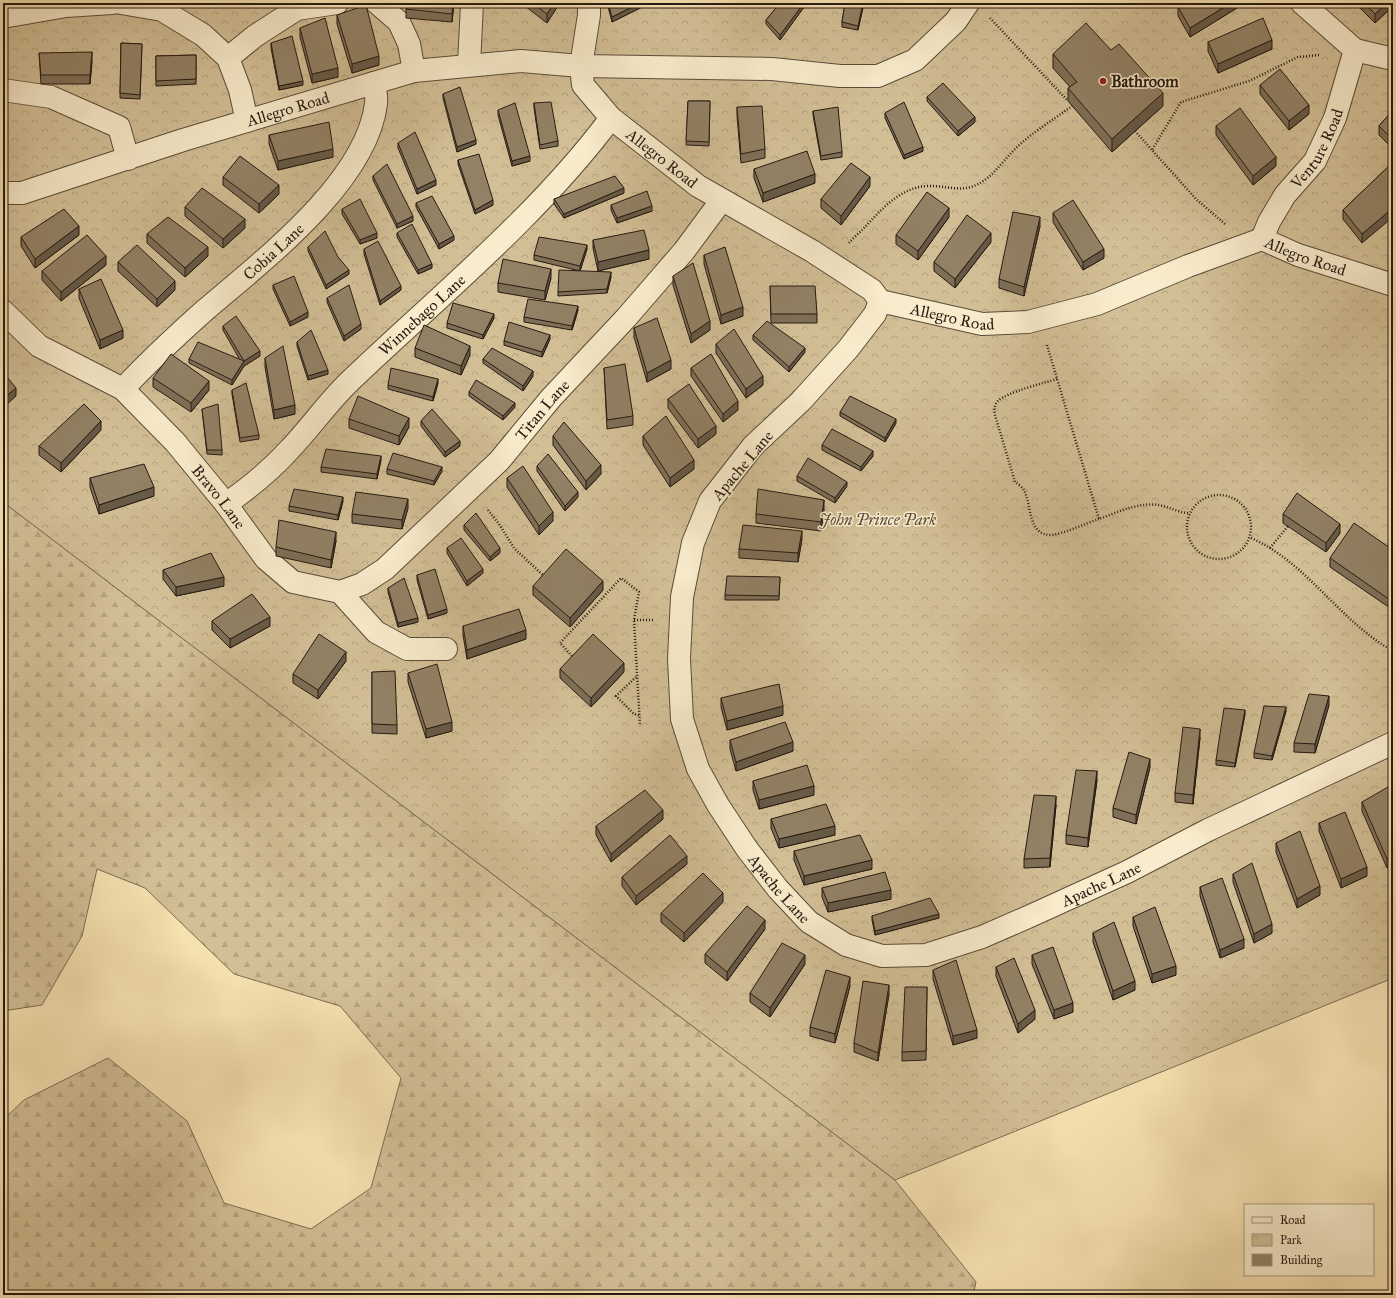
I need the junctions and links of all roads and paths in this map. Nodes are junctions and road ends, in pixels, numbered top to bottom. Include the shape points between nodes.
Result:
1 (112, 3) edge
2 (121, 3) edge
3 (337, 3) edge
4 (377, 3) edge
5 (472, 3) edge
6 (589, 3) edge
7 (968, 3) edge
8 (1302, 3) edge
9 (987, 14) dead end
10 (3, 17) edge
11 (1355, 50) junction
12 (228, 58) junction
13 (1393, 59) edge
14 (469, 65) junction
15 (581, 66) junction
16 (414, 71) junction
17 (374, 83) junction
18 (3, 90) edge
19 (1068, 101) edge
20 (1072, 106) edge
21 (611, 118) junction
22 (247, 121) junction
23 (1135, 132) edge
24 (1152, 150) junction
25 (128, 158) junction
26 (3, 193) edge
27 (721, 201) junction
28 (1262, 239) junction
29 (835, 265) junction
30 (1393, 285) edge
31 (880, 300) junction
32 (3, 311) edge
33 (1039, 319) junction
34 (1057, 379) junction
35 (123, 389) junction
36 (470, 489) junction
37 (226, 504) junction
38 (1189, 513) junction
39 (1099, 518) junction
40 (1288, 526) edge
41 (1251, 538) junction
42 (1270, 548) junction
43 (547, 579) edge
44 (340, 592) junction
45 (446, 649) dead end
46 (1393, 651) edge
47 (572, 656) edge
48 (637, 677) junction
49 (639, 715) junction
50 (640, 726) dead end
51 (1393, 743) edge

1 - 10 street via 66,6
2 - 12 street via 162,10 202,35
3 - 12 street via 297,9 255,36
4 - 16 street via 398,22 409,44
5 - 14 street
6 - 15 street
7 - 15 street, Allegro Road via 956,21 915,60 878,76 840,76 772,69
8 - 11 street
9 - 19 path
11 - 13 street
11 - 24 path via 1298,57 1249,81 1181,102
11 - 28 street, Venture Road via 1335,118 1315,161 1285,195
12 - 22 street via 240,90
14 - 15 street, Allegro Road via 521,60
14 - 16 street, Allegro Road
15 - 21 street, Allegro Road via 583,84
16 - 17 street, Allegro Road
17 - 22 street, Allegro Road
17 - 35 street, Cobia Lane via 376,103 369,134 348,170 306,222 149,361
18 - 25 street via 51,97 119,127
20 - 29 path via 1014,150 995,171 976,186 930,186 914,188 900,195 882,208 850,242
21 - 27 street, Allegro Road
21 - 37 street, Winnebago Lane via 544,198 348,383 290,450 249,488
22 - 25 street, Allegro Road
23 - 24 path
24 - 28 path via 1196,199 1234,232
25 - 26 street, Allegro Road via 22,193
27 - 29 street, Allegro Road
27 - 36 street, Titan Lane via 684,251 626,318 551,398 499,461
28 - 30 street, Allegro Road via 1298,255
28 - 33 street, Allegro Road via 1188,266 1097,304
29 - 31 street, Allegro Road via 872,290
31 - 33 street, Allegro Road via 982,324 1028,322
31 - 51 street, Apache Lane via 875,314 848,349 801,400 753,446 710,501 694,544 682,597 679,659 682,719 698,769 747,849 778,889 809,922 846,945 882,956 926,955 982,937 1035,914
32 - 35 street, Bravo Lane via 39,346
33 - 34 path
34 - 39 path
34 - 39 path via 1007,395 997,402 995,415 1008,460 1015,482 1024,489 1031,520 1040,532 1053,535
35 - 37 street, Bravo Lane via 175,442
36 - 43 path via 499,524 514,548
36 - 44 street, Titan Lane via 385,569 362,584
37 - 44 street, Bravo Lane via 266,559 293,582
38 - 39 path via 1146,504
38 - 41 path via 1204,498 1216,494 1227,495 1245,508 1250,517
38 - 41 path via 1187,534 1194,547 1206,557 1226,559 1236,555
40 - 42 path
41 - 42 path
42 - 46 path via 1309,577 1351,620
44 - 45 street via 376,632 407,649
47 - 48 path via 560,643 621,578 639,592 634,620
48 - 49 path
48 - 49 path via 616,696 634,714
49 - 50 path

